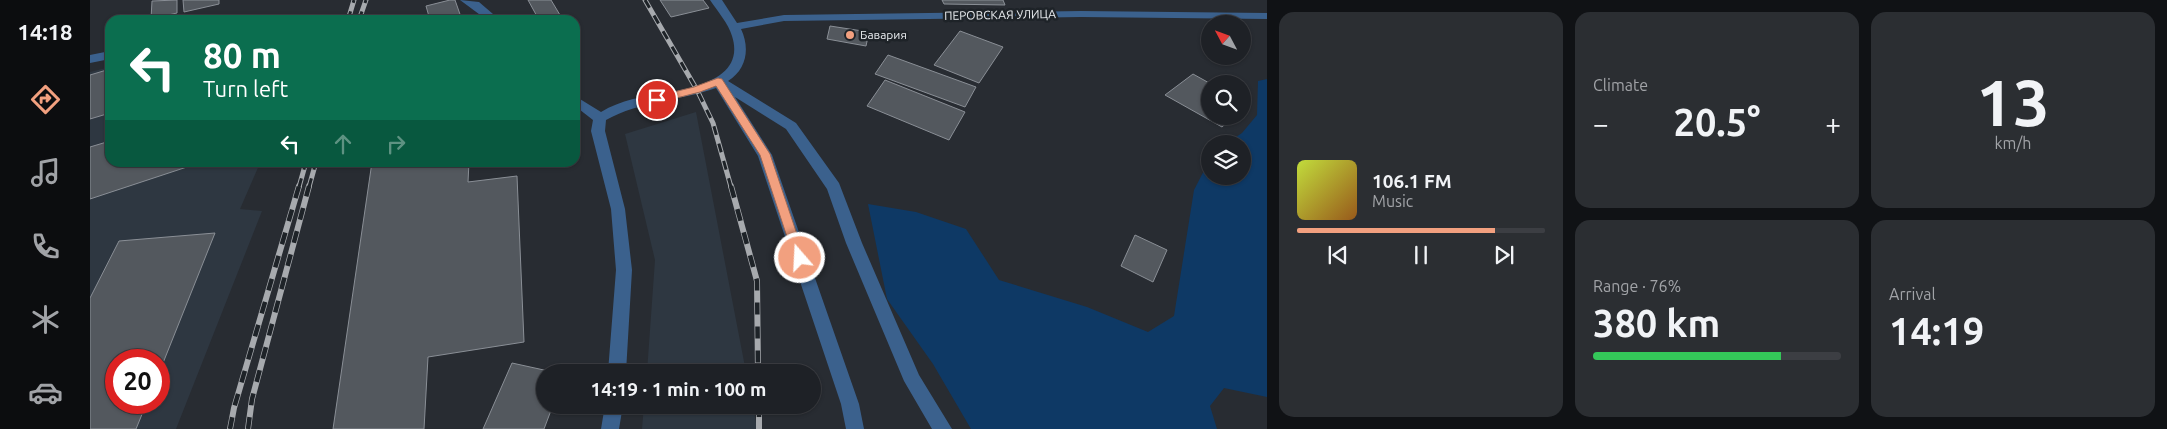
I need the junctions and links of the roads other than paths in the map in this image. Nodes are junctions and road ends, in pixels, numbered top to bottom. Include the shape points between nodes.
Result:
1 (466, 0) edge
2 (716, 0) edge
3 (1077, 0) edge
4 (1081, 14) junction
5 (488, 15) edge
6 (1267, 16) edge
7 (734, 27) junction
8 (105, 56) edge
9 (90, 59) edge
10 (718, 81) junction
11 (580, 104) edge
12 (600, 118) junction
13 (618, 364) edge
14 (612, 414) edge
15 (610, 429) edge
16 (855, 429) edge
17 (943, 429) edge

1 - 5 street
2 - 7 street
3 - 4 street
4 - 6 street, ПЕРОВСКАЯ УЛИЦА
4 - 7 street, ПЕРОВСКАЯ УЛИЦА via 784,18
7 - 10 street via 740,44 739,58 732,72
8 - 9 street
10 - 12 street via 675,96 620,106
10 - 16 street via 765,154 850,404
10 - 17 street via 791,126 834,187 854,243 913,381
11 - 12 street
12 - 13 street via 598,131 618,210 624,270
14 - 15 street

